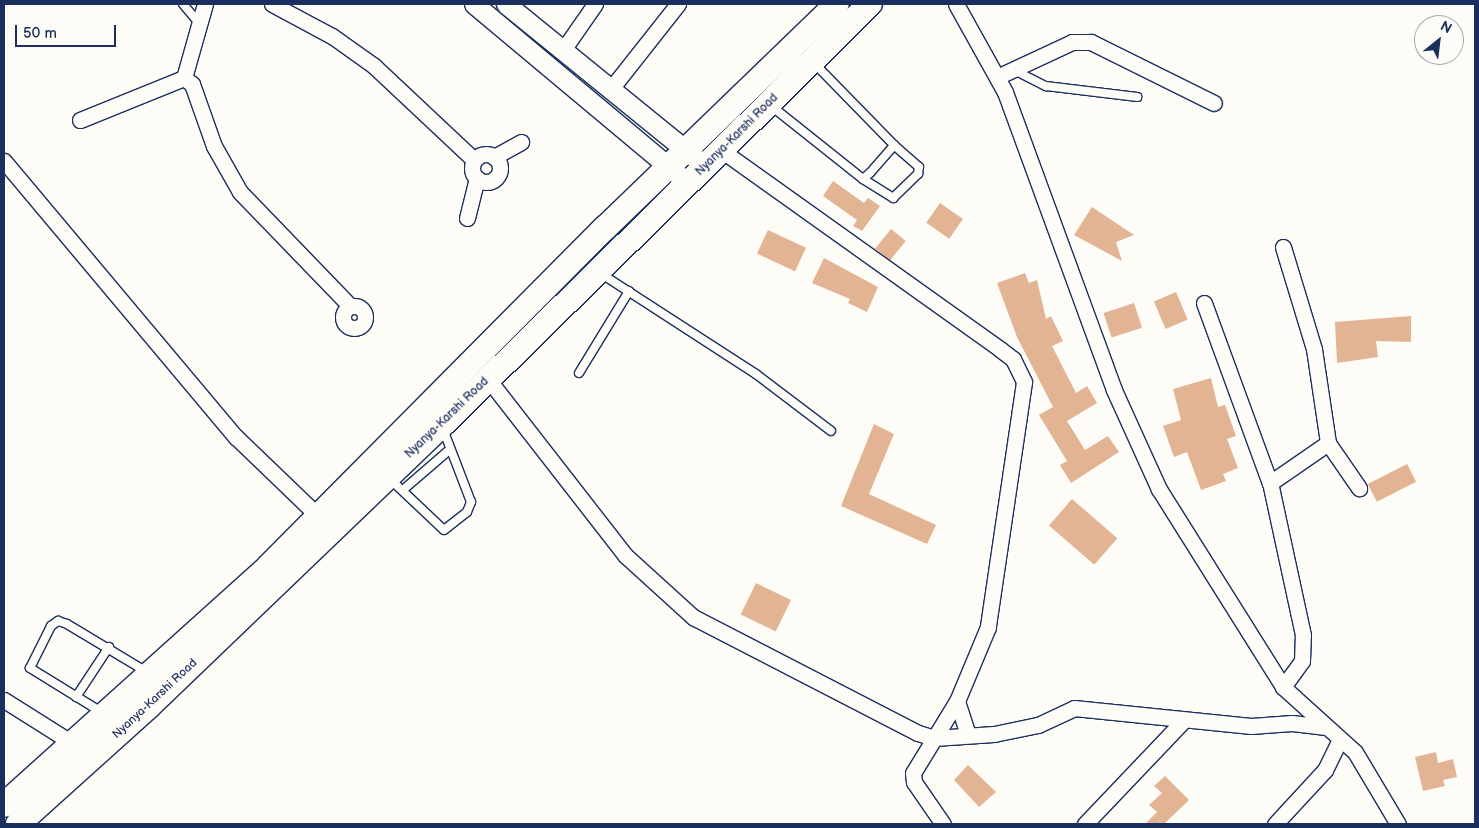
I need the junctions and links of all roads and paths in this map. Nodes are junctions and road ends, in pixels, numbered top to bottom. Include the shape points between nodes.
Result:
1 (184, 4) edge
2 (205, 4) edge
3 (272, 4) edge
4 (474, 4) edge
5 (506, 4) edge
6 (595, 4) edge
7 (678, 4) edge
8 (837, 4) edge
9 (870, 4) edge
10 (956, 4) edge
11 (200, 24) junction
12 (563, 50) junction
13 (812, 61) junction
14 (1012, 70) junction
15 (997, 77) junction
16 (184, 78) junction
17 (610, 90) junction
18 (1136, 97) dead end
19 (1214, 103) dead end
20 (769, 104) junction
21 (80, 120) dead end
22 (520, 142) dead end
23 (894, 145) junction
24 (721, 150) junction
25 (494, 157) junction
26 (677, 159) junction
27 (474, 160) junction
28 (4, 161) edge
29 (705, 166) junction
30 (477, 178) junction
31 (862, 179) junction
32 (688, 183) junction
33 (467, 218) dead end
34 (1283, 247) dead end
35 (598, 272) junction
36 (629, 291) junction
37 (1204, 304) dead end
38 (350, 306) dead end
39 (580, 373) dead end
40 (488, 379) junction
41 (442, 425) junction
42 (831, 431) dead end
43 (1328, 443) junction
44 (448, 451) junction
45 (394, 470) junction
46 (1270, 484) junction
47 (1359, 488) dead end
48 (318, 516) junction
49 (109, 647) junction
50 (151, 674) junction
51 (1283, 687) junction
52 (76, 697) junction
53 (4, 700) edge
54 (957, 701) junction
55 (107, 715) junction
56 (1184, 720) junction
57 (1324, 727) junction
58 (968, 735) junction
59 (934, 738) junction
60 (1340, 740) junction
61 (74, 744) junction
62 (4, 805) edge
63 (18, 824) edge
64 (942, 824) edge
65 (1085, 824) edge
66 (1275, 824) edge
67 (1398, 824) edge

1 - 11 lane
2 - 11 street
3 - 27 street via 332,36 374,66
4 - 26 street
5 - 12 street
6 - 12 street
7 - 17 street
8 - 26 main road, Nyanya-Karshi Road
9 - 13 main road, Nyanya-Karshi Road
10 - 15 street
11 - 16 street
12 - 17 street
13 - 20 main road, Nyanya-Karshi Road
13 - 23 lane
14 - 15 street
14 - 18 lane via 1046,86
14 - 19 street via 1072,42 1091,42
15 - 51 street via 1060,234 1114,390 1159,489
16 - 21 street
16 - 38 street via 196,92 214,146 240,192
17 - 26 street
20 - 24 main road, Nyanya-Karshi Road
20 - 31 lane
22 - 25 street
23 - 31 lane
23 - 31 lane via 919,167 918,174 894,198
24 - 29 main road, Nyanya-Karshi Road
24 - 54 street via 1001,350 1020,369 1024,394 988,627
25 - 27 street via 481,155
25 - 30 street via 500,169 496,177 489,181
26 - 29 street
26 - 32 street
26 - 45 main road, Nyanya-Karshi Road
27 - 30 street via 472,169
28 - 48 street via 236,437
29 - 32 main road, Nyanya-Karshi Road
30 - 33 street
32 - 35 main road, Nyanya-Karshi Road
34 - 43 street via 1314,349
35 - 36 lane
35 - 40 main road, Nyanya-Karshi Road
36 - 39 lane
36 - 42 lane via 756,374
37 - 46 street
40 - 41 main road, Nyanya-Karshi Road
40 - 59 street via 626,556 693,617
41 - 44 lane
41 - 45 main road, Nyanya-Karshi Road
43 - 46 street
43 - 47 street
44 - 45 lane
44 - 45 lane via 471,502 467,512 444,530
45 - 48 main road, Nyanya-Karshi Road
45 - 63 main road, Nyanya-Karshi Road via 149,706
46 - 51 street via 1303,635 1302,661
48 - 50 main road, Nyanya-Karshi Road
49 - 50 lane
49 - 52 lane
49 - 52 lane via 67,624 58,621 51,626 30,668
50 - 55 main road, Nyanya-Karshi Road
51 - 57 street
52 - 55 lane
53 - 61 street
54 - 58 street
54 - 59 street
55 - 61 main road, Nyanya-Karshi Road
56 - 57 street
56 - 58 street via 1074,708 1017,730
56 - 65 street
57 - 60 street
58 - 59 street
59 - 64 street via 913,773 914,782
60 - 66 street via 1325,770
60 - 67 street via 1360,759
61 - 62 main road, Nyanya-Karshi Road

